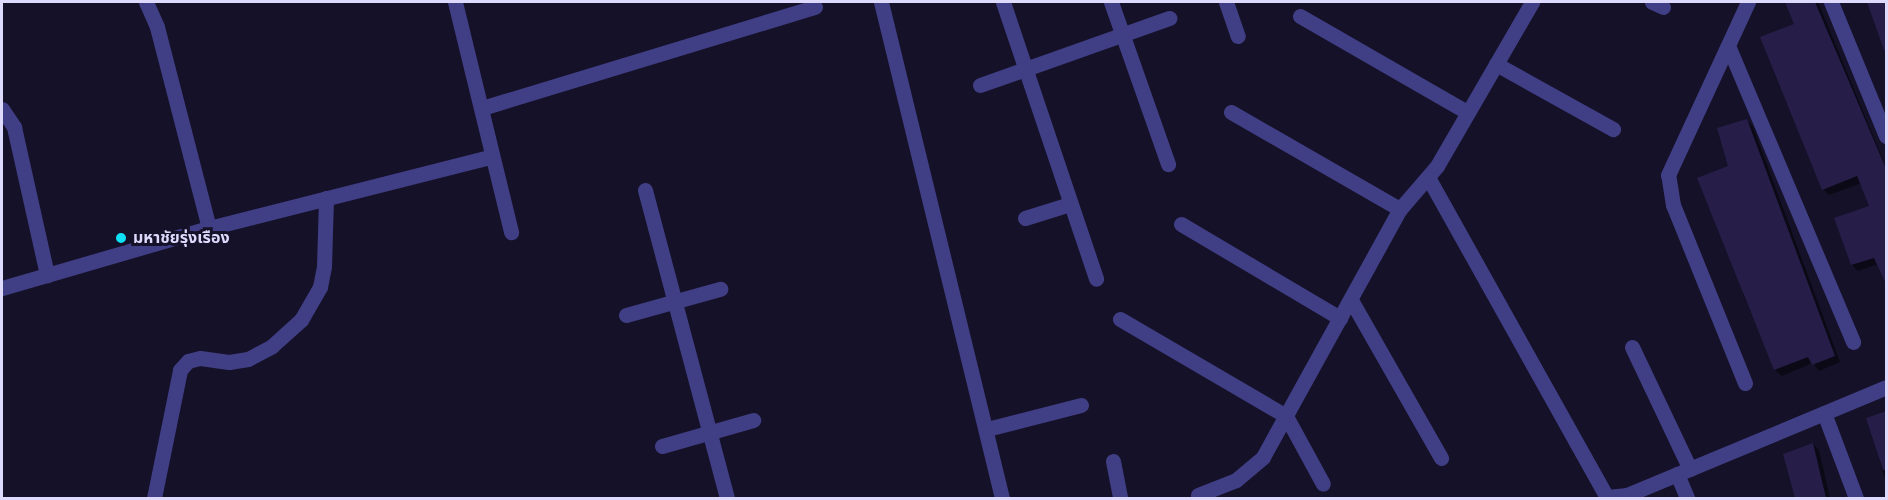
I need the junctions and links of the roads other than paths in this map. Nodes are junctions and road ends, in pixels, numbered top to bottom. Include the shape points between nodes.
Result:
1 (146, 2) edge
2 (455, 2) edge
3 (881, 2) edge
4 (1003, 2) edge
5 (1111, 2) edge
6 (1226, 2) edge
7 (1748, 2) edge
8 (1831, 2) edge
9 (1526, 4) edge
10 (815, 7) dead end
11 (1300, 16) dead end
12 (1169, 18) dead end
13 (1122, 33) junction
14 (1238, 36) dead end
15 (1729, 48) junction
16 (1496, 64) junction
17 (1025, 69) junction
18 (980, 85) dead end
19 (482, 108) junction
20 (2, 109) edge
21 (1231, 112) dead end
22 (1467, 112) junction
23 (1613, 129) dead end
24 (1887, 136) edge
25 (490, 157) junction
26 (1168, 164) dead end
27 (1429, 179) junction
28 (645, 190) dead end
29 (326, 198) junction
30 (1070, 204) junction
31 (1400, 209) junction
32 (1025, 218) dead end
33 (1181, 224) dead end
34 (209, 228) junction
35 (511, 232) dead end
36 (46, 275) junction
37 (1096, 279) dead end
38 (2, 288) edge
39 (720, 289) dead end
40 (1351, 300) junction
41 (675, 301) junction
42 (626, 315) dead end
43 (1340, 318) junction
44 (1120, 319) dead end
45 (1853, 342) dead end
46 (1632, 347) dead end
47 (1745, 383) dead end
48 (1887, 387) edge
49 (1081, 405) dead end
50 (1824, 413) junction
51 (1286, 416) junction
52 (753, 420) dead end
53 (987, 429) junction
54 (710, 433) junction
55 (662, 446) dead end
56 (1441, 458) dead end
57 (1113, 461) dead end
58 (1684, 471) junction
59 (1323, 484) dead end
60 (1198, 495) dead end
61 (154, 498) edge
62 (727, 498) edge
63 (1002, 498) edge
64 (1120, 498) edge
65 (1687, 498) edge
66 (1856, 498) edge

1 - 34 street via 157,27
2 - 19 street
3 - 53 street
4 - 17 street
5 - 13 street
6 - 14 street
7 - 15 street
8 - 24 street
9 - 16 street
10 - 19 street
11 - 22 street
12 - 13 street
13 - 17 street
13 - 26 street
15 - 45 street
15 - 47 street via 1674,155 1668,189
16 - 22 street
16 - 23 street
17 - 18 street
17 - 30 street
19 - 25 street
20 - 36 street via 14,127
21 - 31 street
22 - 27 street
25 - 29 street
25 - 35 street
27 - 31 street
27 - 58 street via 1600,490 1607,497 1617,498
28 - 41 street
29 - 34 street
29 - 61 street via 320,287 301,320 272,346 248,359 229,362 200,358 188,361 180,370
30 - 32 street
30 - 37 street
31 - 40 street
33 - 43 street
34 - 36 street
36 - 38 street
39 - 41 street
40 - 43 street
40 - 56 street
41 - 42 street
41 - 54 street
43 - 51 street
44 - 51 street
46 - 58 street
48 - 50 street
49 - 53 street
50 - 58 street
50 - 66 street
51 - 59 street
51 - 60 street via 1251,470
52 - 54 street
53 - 63 street
54 - 55 street
54 - 62 street
57 - 64 street
58 - 65 street

